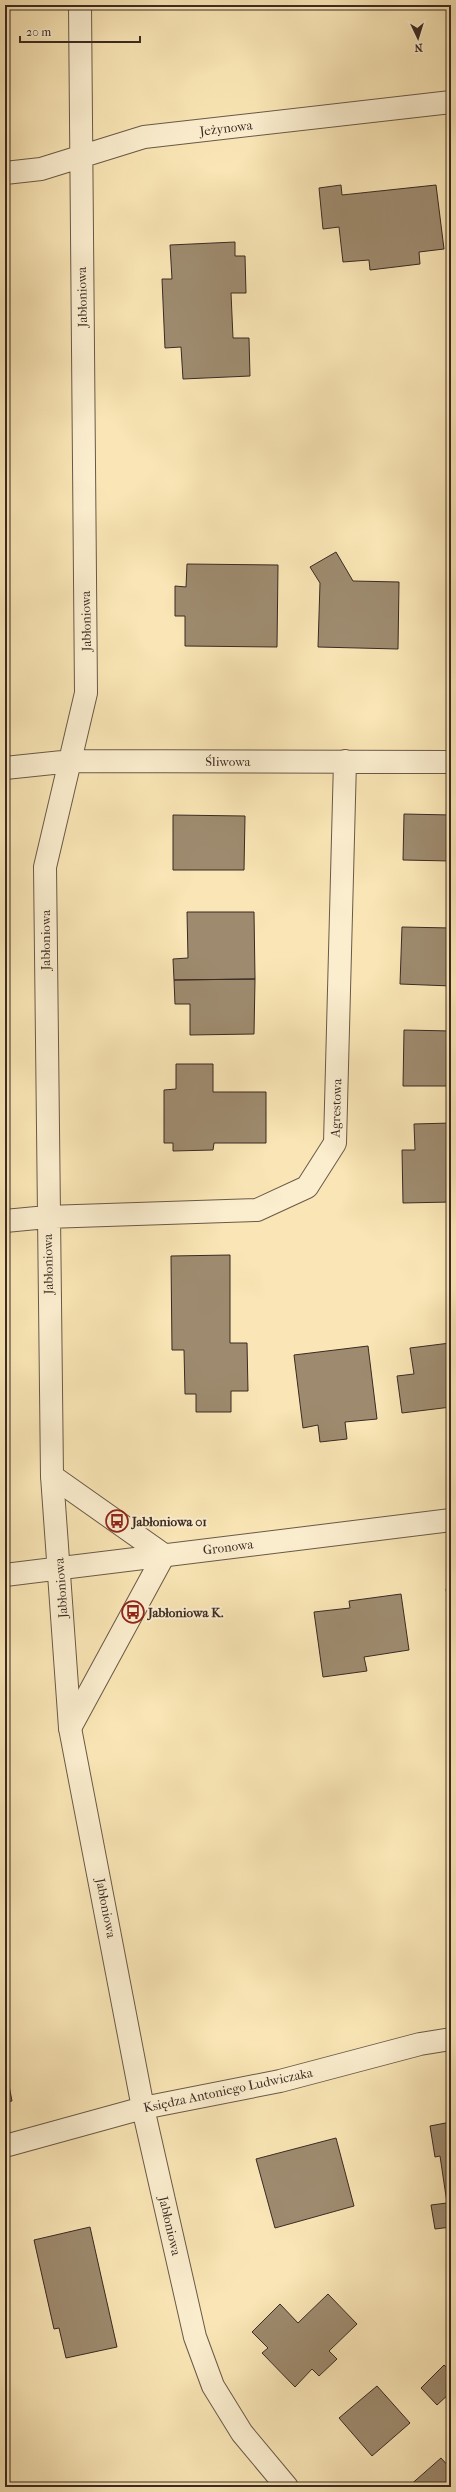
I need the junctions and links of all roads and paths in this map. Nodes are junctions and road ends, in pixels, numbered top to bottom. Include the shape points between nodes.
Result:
1 (80, 5) edge
2 (451, 102) edge
3 (80, 156) junction
4 (5, 173) edge
5 (72, 761) junction
6 (345, 761) junction
7 (451, 762) edge
8 (5, 768) edge
9 (47, 1217) junction
10 (5, 1221) edge
11 (52, 1476) junction
12 (451, 1520) edge
13 (164, 1555) junction
14 (60, 1569) junction
15 (5, 1575) edge
16 (70, 1728) junction
17 (451, 2039) edge
18 (143, 2108) junction
19 (5, 2146) edge
20 (288, 2487) edge

1 - 3 street, Jabłoniowa
2 - 3 street, Jeżynowa via 144,137
3 - 4 street, Jeżynowa via 41,169
3 - 5 street, Jabłoniowa via 86,693
5 - 6 street, Śliwowa
5 - 8 street, Śliwowa
5 - 9 street, Jabłoniowa via 45,867
6 - 7 street, Śliwowa
6 - 9 street, Agrestowa via 335,1143 307,1187 257,1210
9 - 10 street, Agrestowa
9 - 11 street, Jabłoniowa
11 - 13 street
11 - 14 street, Jabłoniowa
12 - 13 street, Gronowa
13 - 14 street, Gronowa
13 - 16 street
14 - 15 street, Gronowa
14 - 16 street, Jabłoniowa
16 - 18 street, Jabłoniowa
17 - 18 street, Księdza Antoniego Ludwiczaka via 420,2044 280,2081
18 - 19 street, Księdza Antoniego Ludwiczaka
18 - 20 street, Jabłoniowa via 195,2337 213,2386 242,2433

